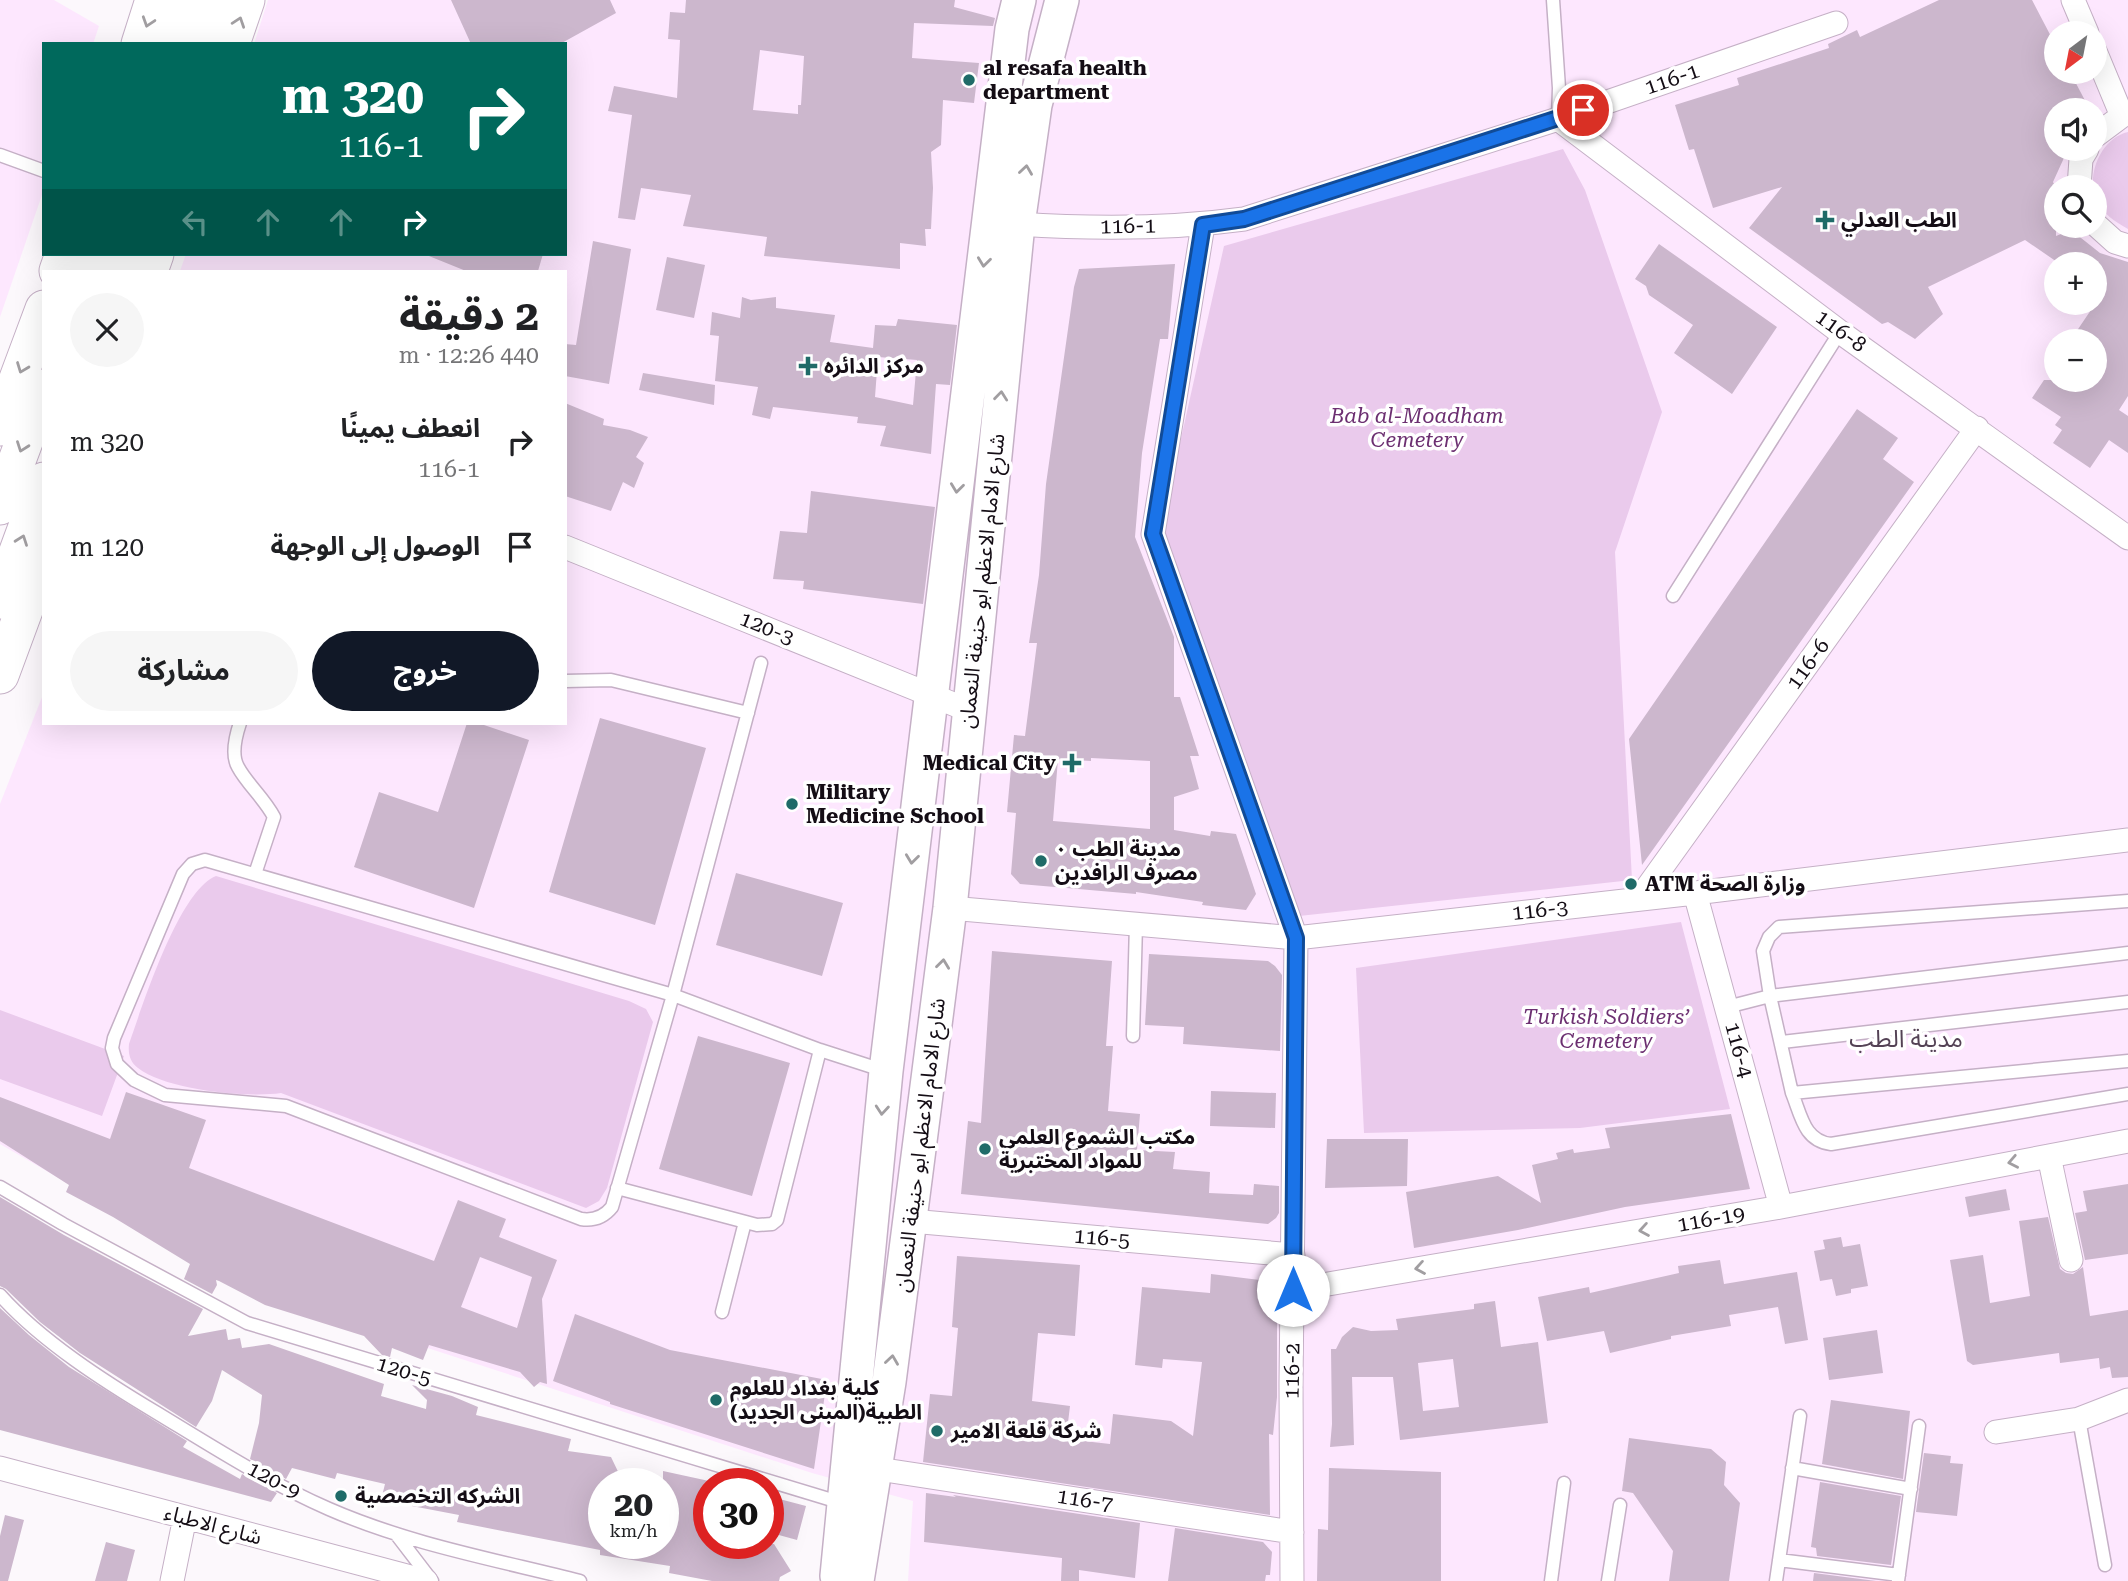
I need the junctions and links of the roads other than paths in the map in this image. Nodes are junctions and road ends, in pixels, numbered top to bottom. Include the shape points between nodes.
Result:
1 (154, 0) edge
2 (186, 0) edge
3 (217, 0) edge
4 (246, 0) edge
5 (1019, 0) edge
6 (1062, 0) edge
7 (1553, 0) edge
8 (2073, 0) edge
9 (2082, 21) edge
10 (1836, 23) dead end
11 (141, 42) edge
12 (172, 42) edge
13 (204, 42) edge
14 (232, 42) edge
15 (2107, 77) edge
16 (2125, 115) edge
17 (1558, 119) junction
18 (2107, 128) edge
19 (0, 155) edge
20 (42, 170) edge
21 (1018, 224) junction
22 (1203, 225) junction
23 (2107, 235) edge
24 (2128, 246) edge
25 (42, 314) edge
26 (1840, 332) junction
27 (42, 393) edge
28 (0, 427) edge
29 (1977, 428) junction
30 (42, 486) edge
31 (0, 506) edge
32 (2128, 538) edge
33 (567, 548) edge
34 (42, 561) edge
35 (1673, 596) dead end
36 (0, 600) edge
37 (761, 663) dead end
38 (0, 675) edge
39 (567, 681) edge
40 (932, 695) junction
41 (968, 710) junction
42 (748, 713) junction
43 (239, 725) edge
44 (2128, 840) edge
45 (256, 874) junction
46 (1695, 893) junction
47 (1639, 899) junction
48 (2128, 901) edge
49 (950, 908) junction
50 (1136, 924) junction
51 (1296, 938) junction
52 (2128, 953) edge
53 (673, 995) junction
54 (1770, 996) junction
55 (2128, 1002) edge
56 (1727, 1007) junction
57 (1133, 1036) dead end
58 (1782, 1042) junction
59 (820, 1050) junction
60 (2128, 1061) edge
61 (886, 1071) junction
62 (1792, 1093) junction
63 (2128, 1094) edge
64 (2128, 1141) edge
65 (2049, 1156) junction
66 (0, 1186) edge
67 (617, 1188) junction
68 (1781, 1207) junction
69 (911, 1221) junction
70 (745, 1222) junction
71 (1293, 1255) junction
72 (2071, 1260) dead end
73 (1293, 1290) junction
74 (2, 1299) edge
75 (722, 1312) dead end
76 (2128, 1400) edge
77 (1800, 1416) dead end
78 (2079, 1419) junction
79 (1919, 1426) dead end
80 (1996, 1432) dead end
81 (868, 1454) junction
82 (0, 1468) edge
83 (1792, 1468) junction
84 (1563, 1483) dead end
85 (1910, 1489) junction
86 (832, 1500) junction
87 (1620, 1505) dead end
88 (185, 1517) junction
89 (1292, 1531) junction
90 (397, 1534) junction
91 (1779, 1560) junction
92 (2105, 1565) dead end
93 (1898, 1578) edge
94 (173, 1581) edge
95 (426, 1581) edge
96 (432, 1581) edge
97 (580, 1581) edge
98 (814, 1581) edge
99 (836, 1581) edge
100 (857, 1581) edge
101 (877, 1581) edge
102 (1292, 1581) edge
103 (1551, 1581) edge
104 (1608, 1581) edge
105 (1776, 1581) edge

1 -> 11 main road
2 - 12 main road
3 - 13 main road
14 -> 4 main road
5 -> 40 main road, شارع الامام الاعظم ابو حنيفة النعمان
21 -> 6 main road, شارع الامام الاعظم ابو حنيفة النعمان via 1035,105
7 - 17 lane
8 - 9 street
10 - 17 street, 116-1
15 - 16 street
16 - 18 street
17 - 22 street, 116-1 via 1244,219
17 - 26 street, 116-8
19 - 20 lane
21 - 22 street, 116-1
41 -> 21 main road, شارع الامام الاعظم ابو حنيفة النعمان
22 - 51 street, 116-2 via 1153,534
23 - 24 street
25 -> 28 main road
26 - 29 street, 116-8
26 - 35 lane
27 -> 31 main road
29 - 32 street, 116-8
29 - 47 street, 116-6
36 -> 30 main road
33 - 40 street, 120-3
34 - 38 main road
37 - 42 lane
39 - 42 lane via 611,680
40 - 41 street, 120-3
40 -> 61 main road, شارع الامام الاعظم ابو حنيفة النعمان
41 - 49 main road, شارع الامام الاعظم ابو حنيفة النعمان
42 - 53 lane
43 - 45 lane via 236,765 274,817
44 - 46 street, 116-3
45 - 53 lane
45 - 67 lane via 205,860 192,864 183,874 114,1038 113,1057 124,1072 165,1095 286,1106 581,1219 608,1213
46 - 47 street, 116-3
46 - 56 street, 116-4
47 - 51 street, 116-3
48 - 54 lane via 1779,927 1763,951
49 - 50 street, 116-3
69 -> 49 main road, شارع الامام الاعظم ابو حنيفة النعمان
50 - 51 street, 116-3
50 - 57 lane
51 - 71 street, 116-2
52 - 54 lane
53 - 59 lane
53 - 67 lane
54 - 56 lane
54 - 58 lane
55 - 58 lane
56 - 68 street, 116-4
58 - 62 lane
59 - 61 lane
59 - 70 lane via 777,1220 764,1225
60 - 62 lane
61 -> 81 main road, شارع الامام الاعظم ابو حنيفة النعمان
62 - 63 lane via 1810,1136 1831,1144
64 - 65 street, 116-19
65 -> 68 street, 116-19
65 - 72 street
66 - 86 lane, 120-5 via 247,1323
67 - 70 lane
68 -> 73 street, 116-19
69 - 71 street, 116-5
81 -> 69 main road, شارع الامام الاعظم ابو حنيفة النعمان via 889,1382
70 - 75 lane
71 - 73 street, 116-2
73 - 89 street, 116-2
74 - 90 lane, 120-9 via 92,1372 162,1416 330,1510
76 - 78 street
77 - 83 lane
78 - 80 street
78 - 92 lane
79 - 85 lane
81 - 86 main road
81 - 89 street, 116-7
81 - 99 main road, شارع الامام الاعظم ابو حنيفة النعمان
81 - 100 main road, شارع الامام الاعظم ابو حنيفة النعمان
81 - 101 main road
82 - 88 street, شارع الاطباء
83 - 85 lane
83 - 91 lane
84 - 103 lane
85 - 93 lane
86 - 98 main road
87 - 104 lane
88 - 94 street
88 - 95 street, شارع الاطباء
89 - 102 street, 116-2
90 - 96 lane
90 - 97 lane, 120-9
91 - 93 lane
91 - 105 lane

